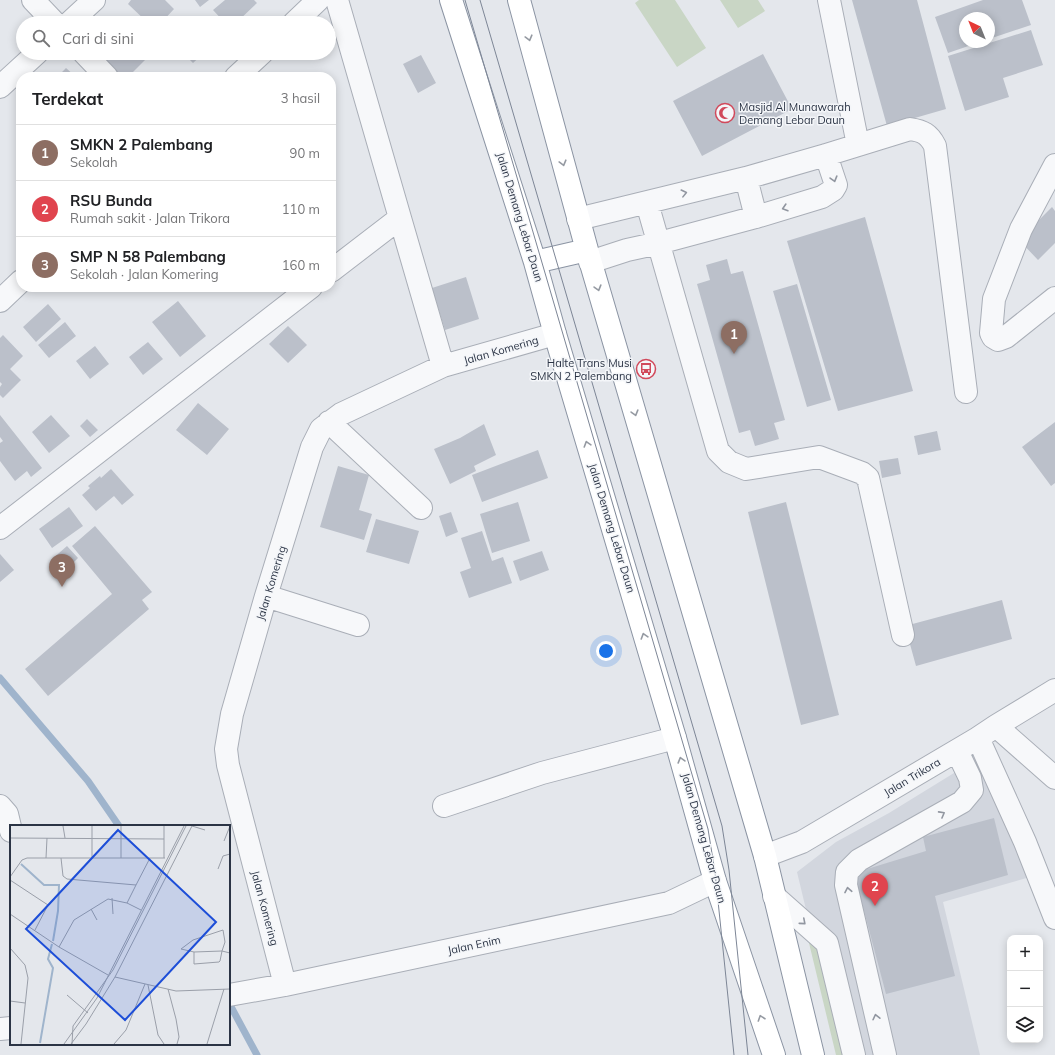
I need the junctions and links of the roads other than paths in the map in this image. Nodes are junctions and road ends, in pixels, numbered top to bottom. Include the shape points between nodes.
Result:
1 (33, 0) edge
2 (94, 0) edge
3 (318, 0) edge
4 (337, 0) edge
5 (451, 0) edge
6 (518, 0) edge
7 (829, 0) edge
8 (48, 16) edge
9 (77, 16) edge
10 (301, 16) edge
11 (29, 60) edge
12 (91, 60) edge
13 (254, 60) edge
14 (16, 72) edge
15 (16, 72) edge
16 (102, 72) edge
17 (241, 72) edge
18 (0, 87) edge
19 (858, 145) junction
20 (826, 155) junction
21 (1055, 165) edge
22 (746, 178) junction
23 (646, 203) junction
24 (756, 217) junction
25 (400, 218) junction
26 (578, 219) junction
27 (659, 243) junction
28 (588, 256) junction
29 (535, 262) junction
30 (336, 268) edge
31 (16, 286) edge
32 (305, 292) edge
33 (1055, 298) edge
34 (0, 301) edge
35 (554, 334) junction
36 (443, 366) junction
37 (966, 392) dead end
38 (329, 422) junction
39 (421, 508) dead end
40 (0, 528) edge
41 (266, 596) junction
42 (358, 625) dead end
43 (903, 635) dead end
44 (1055, 690) edge
45 (987, 732) junction
46 (675, 738) junction
47 (957, 751) junction
48 (1055, 778) edge
49 (0, 806) edge
50 (444, 806) dead end
51 (10, 827) edge
52 (765, 856) junction
53 (715, 881) junction
54 (774, 896) junction
55 (1055, 918) edge
56 (285, 985) junction
57 (238, 993) edge
58 (10, 1028) edge
59 (0, 1029) edge
60 (774, 1055) edge
61 (813, 1055) edge
62 (854, 1055) edge
63 (885, 1055) edge

1 - 8 street
2 - 9 street
3 - 10 street
4 - 25 street
5 - 29 highway, Jalan Demang Lebar Daun
6 -> 26 highway
7 - 19 street
11 - 15 street
12 - 16 street
13 - 17 street
14 - 18 street
19 - 20 street
19 - 37 street via 910,129 924,132 935,146
20 - 22 street
20 -> 24 street via 836,185 833,190 822,196
21 - 33 street via 1021,229 994,299 991,333 993,337 998,340 1006,337
23 -> 22 street
22 - 24 street
23 - 26 street
23 - 27 street
24 - 27 street
25 - 30 street
25 - 36 street
26 - 28 highway
27 - 28 street
27 - 43 street via 718,451 729,462 746,469 819,457 862,473 868,478
28 - 29 highway
28 -> 52 highway
29 - 35 highway, Jalan Demang Lebar Daun
31 - 34 street
32 - 40 street
35 - 36 street, Jalan Komering
46 -> 35 highway, Jalan Demang Lebar Daun
36 - 38 street, Jalan Komering
38 - 39 street
38 - 41 street, Jalan Komering via 321,429 312,447
41 - 42 street
41 - 56 street, Jalan Komering via 232,714 226,749
44 - 45 street, Jalan Trikora
45 - 47 street, Jalan Trikora
45 - 48 street
45 - 55 street via 1025,842
46 - 50 street via 542,773
53 -> 46 highway, Jalan Demang Lebar Daun
47 - 52 street, Jalan Trikora via 802,842
63 -> 47 street via 846,885 847,872 858,860 962,802 972,790 970,778
49 - 51 street via 7,814
52 - 54 highway
53 - 56 street, Jalan Enim via 669,903
60 -> 53 highway, Jalan Demang Lebar Daun
54 - 61 highway
54 -> 62 street via 827,942
56 - 57 street, Jalan Enim
58 - 59 street

